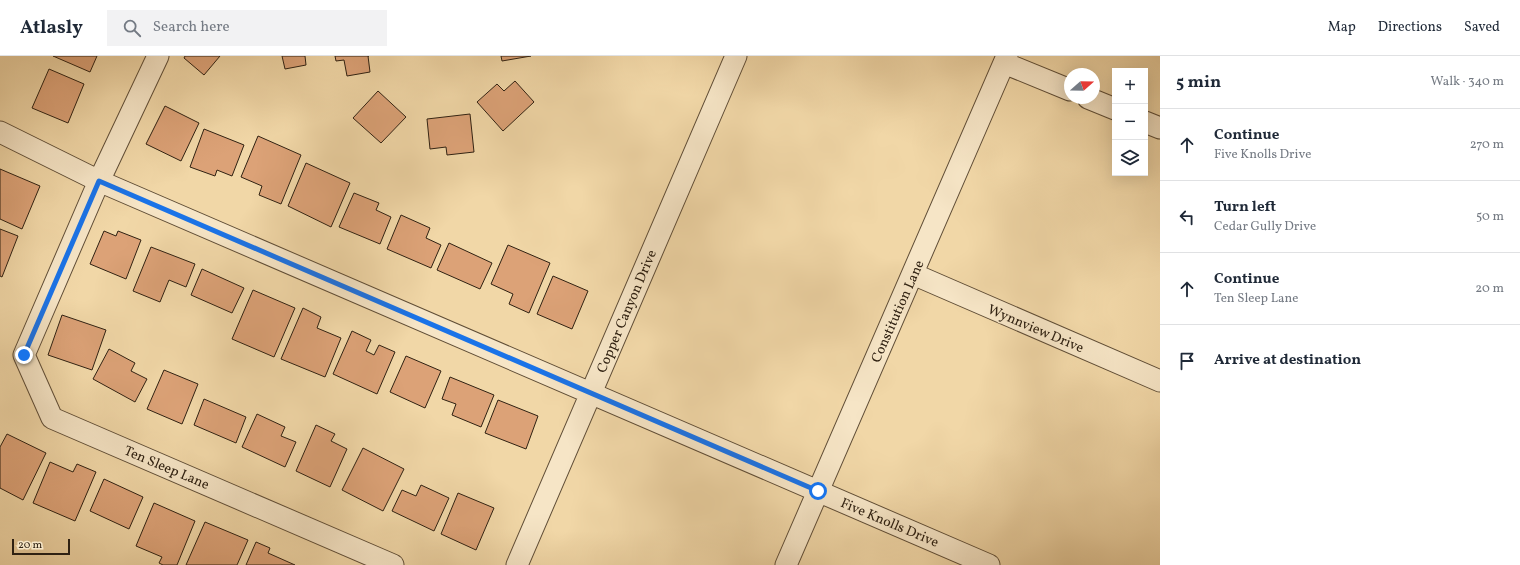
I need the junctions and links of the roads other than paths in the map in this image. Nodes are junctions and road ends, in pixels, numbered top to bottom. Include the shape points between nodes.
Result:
1 (158, 56) edge
2 (736, 56) edge
3 (1006, 59) edge
4 (1064, 87) edge
5 (1100, 103) edge
6 (1112, 108) edge
7 (1148, 123) edge
8 (1160, 128) edge
9 (0, 132) edge
10 (99, 181) junction
11 (913, 274) junction
12 (1160, 381) edge
13 (591, 393) junction
14 (818, 491) junction
15 (393, 565) edge
16 (517, 565) edge
17 (786, 565) edge
18 (989, 565) edge

1 - 10 street, Ten Sleep Lane
2 - 13 street, Copper Canyon Drive
3 - 4 street
3 - 11 street, Constitution Lane
5 - 6 street
7 - 8 street
9 - 10 street, Five Knolls Drive
10 - 13 street, Five Knolls Drive
10 - 15 street, Ten Sleep Lane via 24,355 52,418
11 - 12 street, Wynnview Drive
11 - 14 street, Constitution Lane
13 - 14 street, Five Knolls Drive
13 - 16 street, Copper Canyon Drive
14 - 17 street, Constitution Lane
14 - 18 street, Five Knolls Drive

